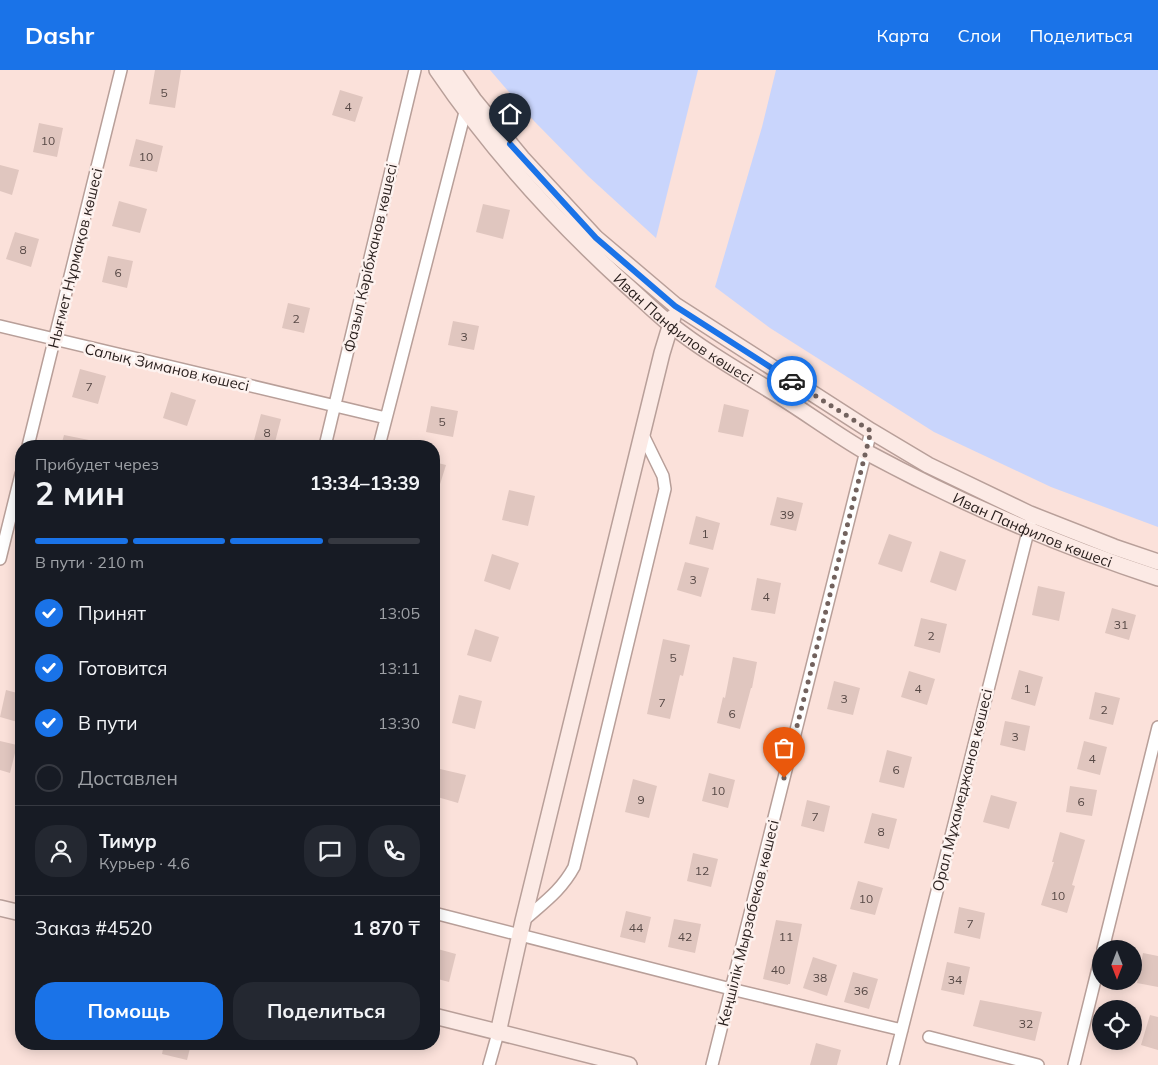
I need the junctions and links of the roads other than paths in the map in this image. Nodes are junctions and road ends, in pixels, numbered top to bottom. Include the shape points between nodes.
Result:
1 (121, 70) edge
2 (415, 70) edge
3 (437, 70) edge
4 (453, 70) edge
5 (470, 106) junction
6 (675, 306) junction
7 (671, 324) junction
8 (0, 326) edge
9 (55, 340) junction
10 (335, 406) junction
11 (386, 418) junction
12 (871, 431) junction
13 (642, 433) junction
14 (30, 440) edge
15 (326, 440) edge
16 (380, 440) edge
17 (866, 451) junction
18 (15, 498) edge
19 (1032, 515) junction
20 (1028, 530) junction
21 (0, 559) edge
22 (1158, 562) edge
23 (1158, 578) edge
24 (1158, 726) edge
25 (0, 908) edge
26 (15, 912) edge
27 (440, 913) edge
28 (521, 927) junction
29 (1105, 940) edge
30 (731, 989) junction
31 (1093, 990) edge
32 (440, 1018) edge
33 (902, 1030) junction
34 (498, 1033) junction
35 (929, 1037) dead end
36 (489, 1065) edge
37 (629, 1065) edge
38 (712, 1065) edge
39 (893, 1065) edge
40 (1038, 1065) edge
41 (1074, 1065) edge

1 - 9 street, Нығмет Нұрмақов көшесі
2 - 10 street, Фазыл Кәрібжанов көшесі
3 - 5 street, Иван Панфилов көшесі
4 - 5 street, Иван Панфилов көшесі
5 - 6 street, Иван Панфилов көшесі via 596,238
5 - 7 street, Иван Панфилов көшесі via 514,171 585,248
5 - 11 street
6 - 7 street
6 - 12 street, Иван Панфилов көшесі
7 - 13 street
7 - 17 street, Иван Панфилов көшесі via 703,348
8 - 9 street, Салық Зиманов көшесі
9 - 10 street, Салық Зиманов көшесі
9 - 14 street, Нығмет Нұрмақов көшесі
10 - 11 street, Салық Зиманов көшесі
10 - 15 street, Фазыл Кәрібжанов көшесі
11 - 16 street
12 - 17 street, Кеңшілік Мырзабеков көшесі
12 - 19 street, Иван Панфилов көшесі via 928,465
13 - 28 street
13 - 28 street via 663,476 665,489 574,866 556,893
17 - 20 street, Иван Панфилов көшесі
17 - 30 street, Кеңшілік Мырзабеков көшесі
18 - 21 street
19 - 20 street, Орал Мұхамеджанов көшесі
19 - 22 street, Иван Панфилов көшесі
20 - 23 street, Иван Панфилов көшесі
20 - 33 street, Орал Мұхамеджанов көшесі
24 - 29 street
25 - 26 street
27 - 28 street
28 - 30 street
28 - 34 street
30 - 33 street
30 - 38 street, Кеңшілік Мырзабеков көшесі
31 - 41 street
32 - 34 street
33 - 39 street, Орал Мұхамеджанов көшесі
34 - 36 street
34 - 37 street
35 - 40 street

